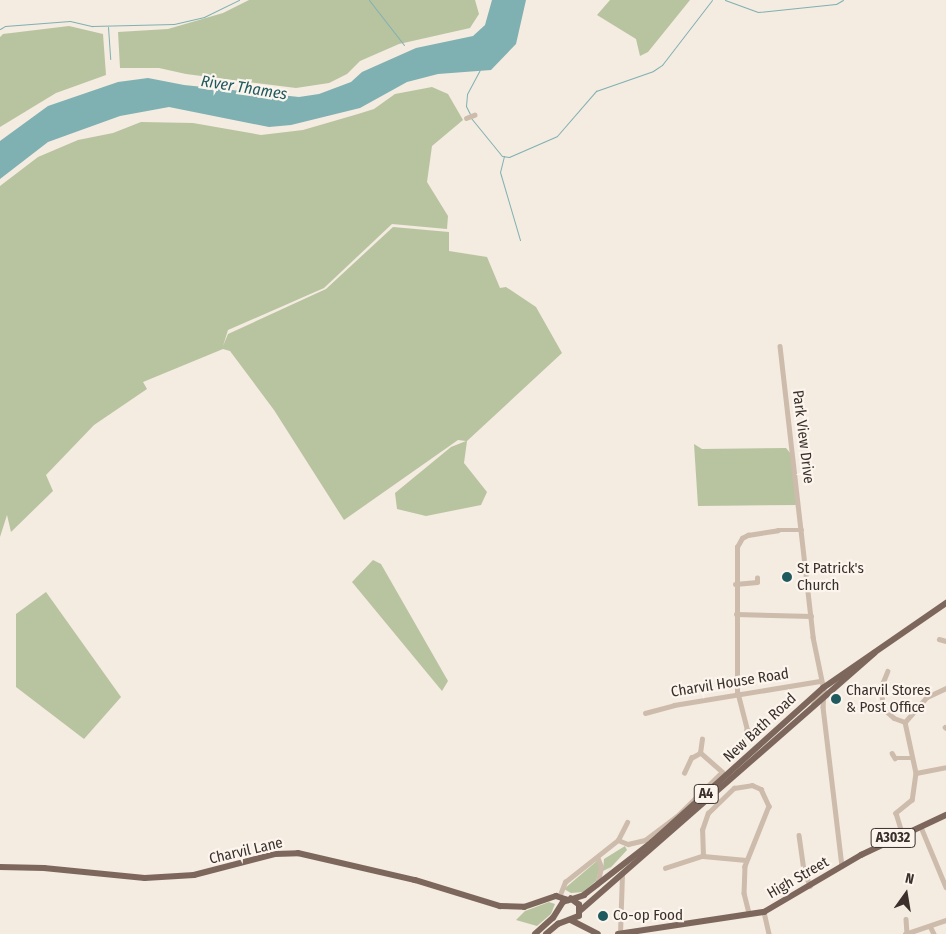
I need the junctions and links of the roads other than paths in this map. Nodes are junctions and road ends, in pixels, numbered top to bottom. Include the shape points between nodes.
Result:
1 (474, 115) dead end
2 (466, 118) dead end
3 (780, 346) dead end
4 (802, 530) junction
5 (757, 582) dead end
6 (735, 584) junction
7 (946, 602) edge
8 (736, 614) junction
9 (811, 616) junction
10 (939, 639) dead end
11 (946, 641) edge
12 (877, 652) junction
13 (888, 671) dead end
14 (821, 681) junction
15 (823, 688) junction
16 (882, 688) junction
17 (946, 688) edge
18 (861, 692) dead end
19 (738, 695) junction
20 (824, 698) junction
21 (816, 704) junction
22 (823, 707) junction
23 (809, 709) junction
24 (645, 713) dead end
25 (906, 722) junction
26 (748, 730) dead end
27 (702, 739) dead end
28 (700, 753) junction
29 (912, 758) junction
30 (892, 765) dead end
31 (946, 767) edge
32 (684, 773) dead end
33 (916, 773) junction
34 (946, 815) edge
35 (627, 822) dead end
36 (921, 827) junction
37 (902, 833) junction
38 (799, 835) dead end
39 (618, 840) junction
40 (704, 856) junction
41 (598, 858) junction
42 (746, 860) junction
43 (842, 866) junction
44 (0, 867) edge
45 (665, 868) dead end
46 (804, 870) junction
47 (796, 872) dead end
48 (622, 875) junction
49 (597, 885) junction
50 (810, 886) junction
51 (946, 888) edge
52 (559, 897) junction
53 (550, 898) junction
54 (568, 900) junction
55 (560, 908) junction
56 (580, 912) junction
57 (764, 912) junction
58 (749, 914) junction
59 (906, 919) dead end
60 (570, 920) junction
61 (946, 920) edge
62 (930, 926) junction
63 (587, 928) junction
64 (534, 934) edge
65 (546, 934) edge
66 (598, 934) edge
67 (619, 934) edge
68 (769, 934) edge
69 (906, 934) edge
70 (934, 934) edge

1 - 2 street
3 - 4 street, Park View Drive
4 - 6 street via 778,530 742,538 735,561
4 - 9 street, Park View Drive
5 - 6 street
6 - 8 street
7 - 12 main road, New Bath Road / A4
8 - 9 street
8 - 19 street
9 - 14 street, Park View Drive
10 - 11 street
12 - 15 main road, New Bath Road / A4
12 - 20 main road, New Bath Road / A4
13 - 16 street
14 - 15 street, Park View Drive
14 - 19 street, Charvil House Road
15 - 20 street, Park View Drive
15 - 23 street
15 - 49 main road, New Bath Road / A4 via 686,812
16 - 18 street
16 - 25 street via 884,709 894,718
17 - 25 street via 925,695
19 - 24 street, Charvil House Road
19 - 26 street
20 - 21 main road, New Bath Road / A4
20 - 22 street, Park View Drive
21 - 22 street
21 - 23 main road, New Bath Road / A4
22 - 43 street, Park View Drive
23 - 48 main road, New Bath Road / A4
25 - 29 street
27 - 28 street
28 - 32 street via 691,758
28 - 39 street via 722,772 676,816 645,840 628,844
29 - 30 street via 893,755
29 - 33 street
31 - 33 street
33 - 37 street via 912,800 896,813
34 - 36 main road, A3032
35 - 39 street
36 - 37 main road, A3032
36 - 51 street
37 - 43 main road, A3032
38 - 46 street via 797,843
39 - 41 street
40 - 42 street
40 - 42 street via 702,830 708,813 734,788 752,785 762,789 769,806
40 - 45 street
41 - 49 street
41 - 52 street via 565,882
42 - 58 street via 744,882
43 - 50 main road, High Street / A3032
44 - 53 main road, Charvil Lane via 145,878 194,875 275,854 298,853 415,880 500,906 524,907
46 - 47 street
46 - 50 street
48 - 56 main road, New Bath Road / A4
48 - 67 street
49 - 54 main road, New Bath Road / A4 via 584,895
50 - 57 main road, High Street / A3032
52 - 53 main road, Charvil Lane
52 - 54 main road, Charvil Lane
53 - 55 main road
54 - 55 main road, A4
54 - 56 main road via 577,902
55 - 60 main road via 562,917
55 - 64 main road, A4
56 - 60 main road, A4
56 - 63 main road
57 - 58 main road, High Street / A3032
57 - 68 street
58 - 67 main road, High Street / A3032
59 - 69 street
60 - 63 main road
60 - 65 main road, A4
61 - 62 street
62 - 69 street
62 - 70 street
63 - 66 main road

